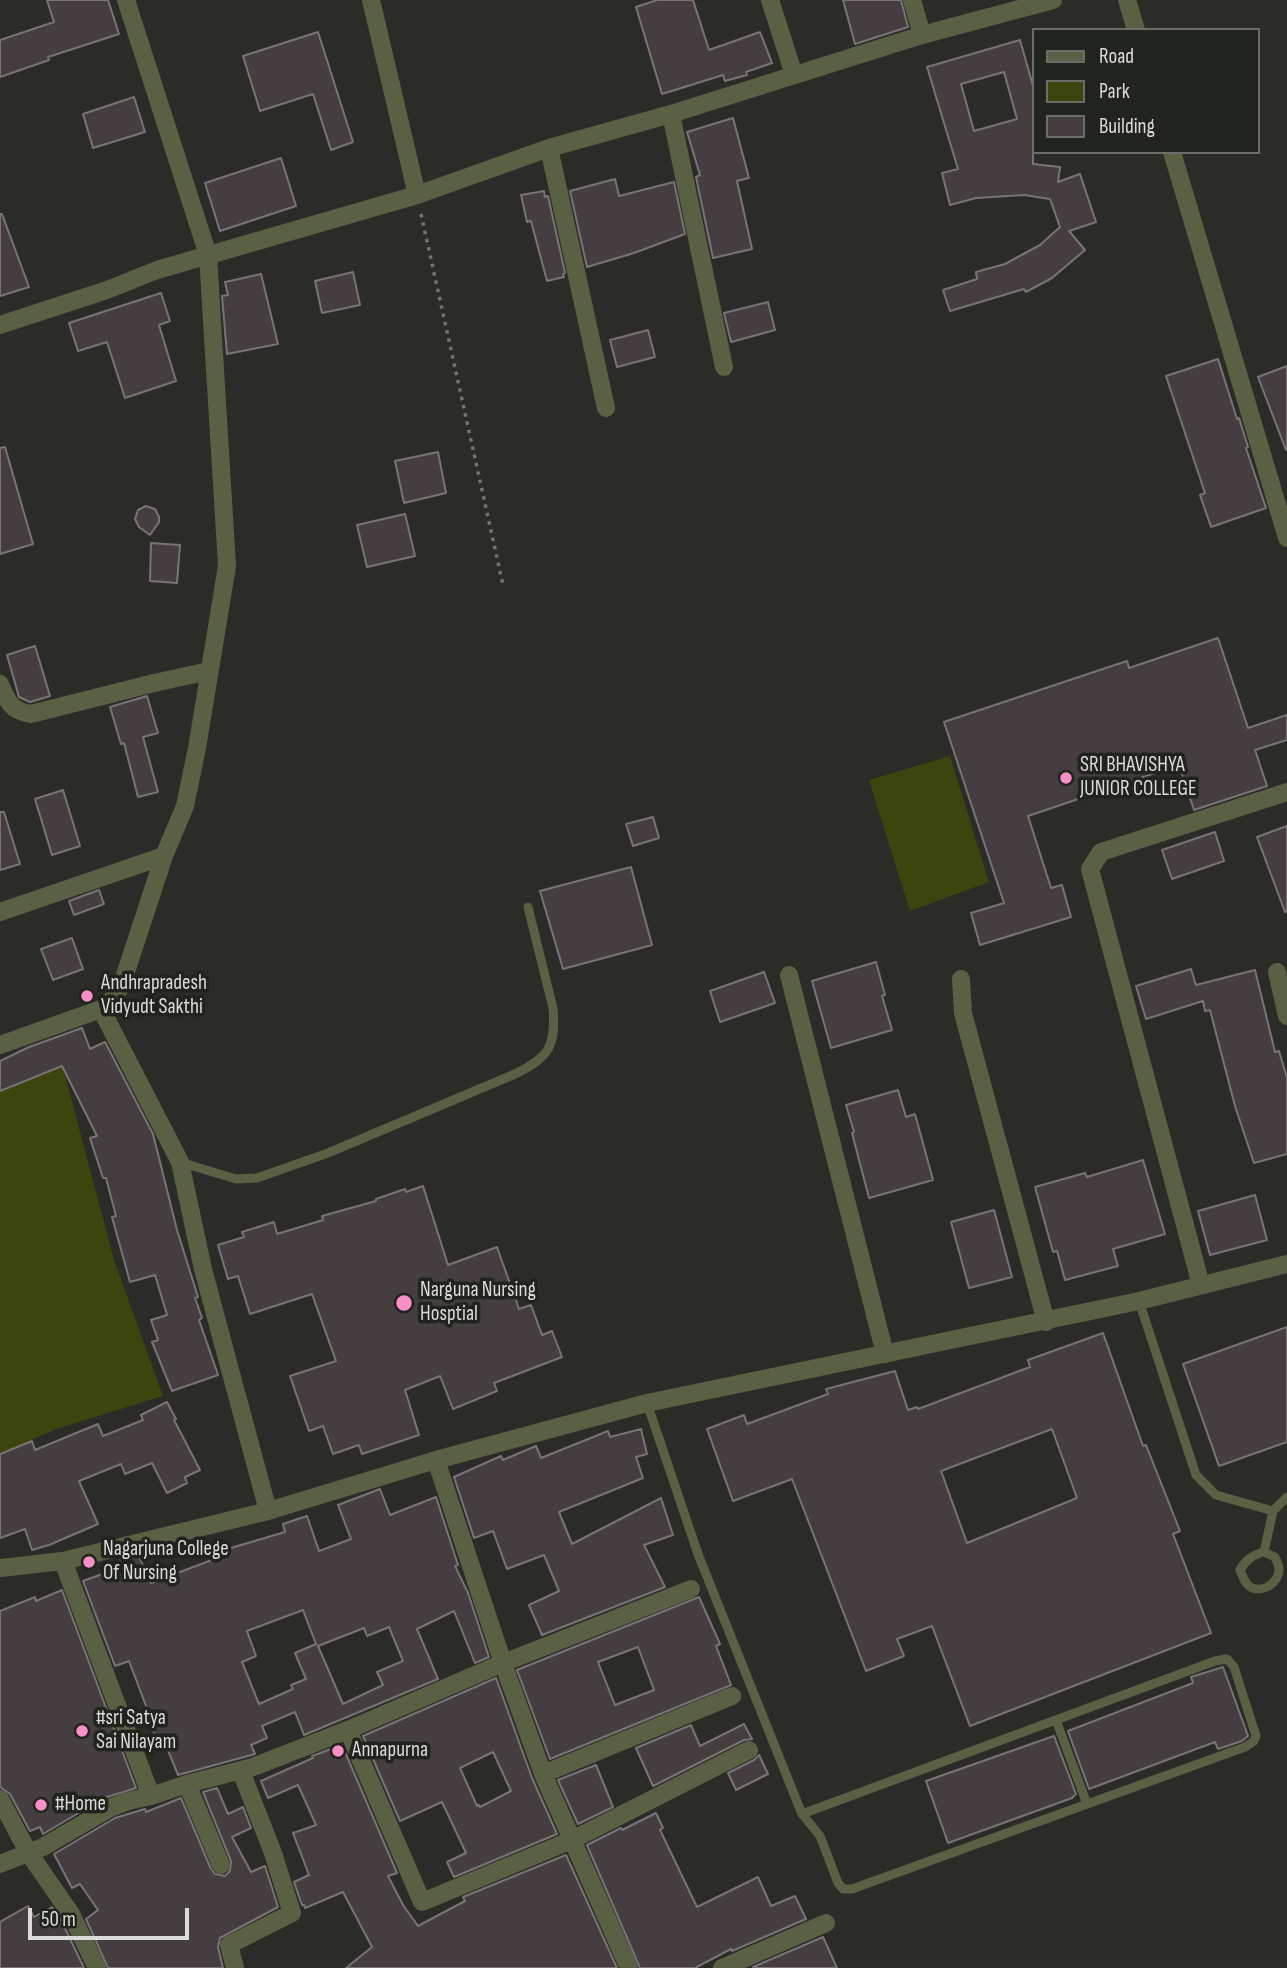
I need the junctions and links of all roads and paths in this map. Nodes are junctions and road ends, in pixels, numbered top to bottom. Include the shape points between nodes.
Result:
1 (126, 0) edge
2 (371, 0) edge
3 (770, 0) edge
4 (912, 0) edge
5 (1053, 0) edge
6 (1127, 0) edge
7 (1135, 28) edge
8 (922, 36) junction
9 (794, 75) junction
10 (671, 114) junction
11 (549, 148) junction
12 (1173, 154) edge
13 (417, 195) junction
14 (208, 255) junction
15 (0, 324) edge
16 (724, 367) dead end
17 (606, 408) dead end
18 (1287, 538) edge
19 (503, 584) dead end
20 (209, 671) junction
21 (0, 684) edge
22 (1287, 792) edge
23 (164, 856) junction
24 (528, 907) dead end
25 (0, 912) edge
26 (1278, 972) dead end
27 (789, 975) dead end
28 (961, 979) dead end
29 (100, 1009) junction
30 (1287, 1016) edge
31 (0, 1045) edge
32 (180, 1162) junction
33 (1287, 1264) edge
34 (1201, 1284) junction
35 (1139, 1301) junction
36 (1046, 1321) junction
37 (884, 1354) junction
38 (647, 1403) junction
39 (436, 1460) junction
40 (1287, 1497) edge
41 (268, 1511) junction
42 (1273, 1511) junction
43 (1264, 1552) junction
44 (63, 1561) junction
45 (0, 1568) edge
46 (691, 1589) dead end
47 (503, 1663) junction
48 (732, 1696) dead end
49 (1056, 1720) junction
50 (348, 1730) junction
51 (749, 1750) dead end
52 (242, 1771) junction
53 (543, 1774) junction
54 (187, 1784) junction
55 (151, 1796) junction
56 (0, 1799) edge
57 (1087, 1804) junction
58 (802, 1815) junction
59 (572, 1840) junction
60 (27, 1852) junction
61 (0, 1864) edge
62 (221, 1865) dead end
63 (826, 1923) dead end
64 (97, 1968) edge
65 (235, 1968) edge
66 (629, 1968) edge
67 (722, 1968) edge

1 - 14 street
2 - 13 street
3 - 9 street
4 - 8 street
5 - 8 street
6 - 7 street
8 - 9 street
9 - 10 street
10 - 11 street
10 - 16 street
11 - 13 street
11 - 17 street
12 - 18 street
13 - 14 street
13 - 19 path
14 - 15 street
14 - 20 street via 227,566
20 - 21 street via 31,714 12,708
20 - 23 street via 185,806
22 - 34 street via 1101,852 1090,869
23 - 25 street
23 - 29 street via 124,978 116,997
24 - 32 lane via 554,1021 550,1046 538,1062 328,1153 257,1178 236,1179
26 - 30 street
27 - 37 street
28 - 36 street via 963,1013
29 - 31 street
29 - 32 street
32 - 41 street via 203,1269
33 - 34 street
34 - 35 street
35 - 36 street
35 - 42 lane via 1196,1475 1216,1495
36 - 37 street
37 - 38 street
38 - 39 street
38 - 58 lane via 698,1555
39 - 41 street
39 - 47 street
40 - 42 lane
41 - 44 street
42 - 43 lane
43 - 43 lane via 1246,1560 1240,1570 1253,1588 1275,1582 1279,1569 1275,1557
44 - 45 street
44 - 55 street
46 - 47 street
47 - 50 street
47 - 53 street
48 - 53 street
49 - 57 lane
49 - 57 lane via 1216,1661 1227,1659 1234,1667 1254,1741
49 - 58 lane
50 - 52 street
50 - 59 street via 422,1902
51 - 59 street
52 - 54 street
52 - 65 street via 292,1913 229,1945
53 - 59 street
54 - 55 street
54 - 62 street
55 - 60 street via 110,1808
56 - 60 street
57 - 58 lane via 852,1889 843,1889 838,1883 820,1836
59 - 66 street
60 - 61 street
60 - 64 street via 71,1914
63 - 67 street

